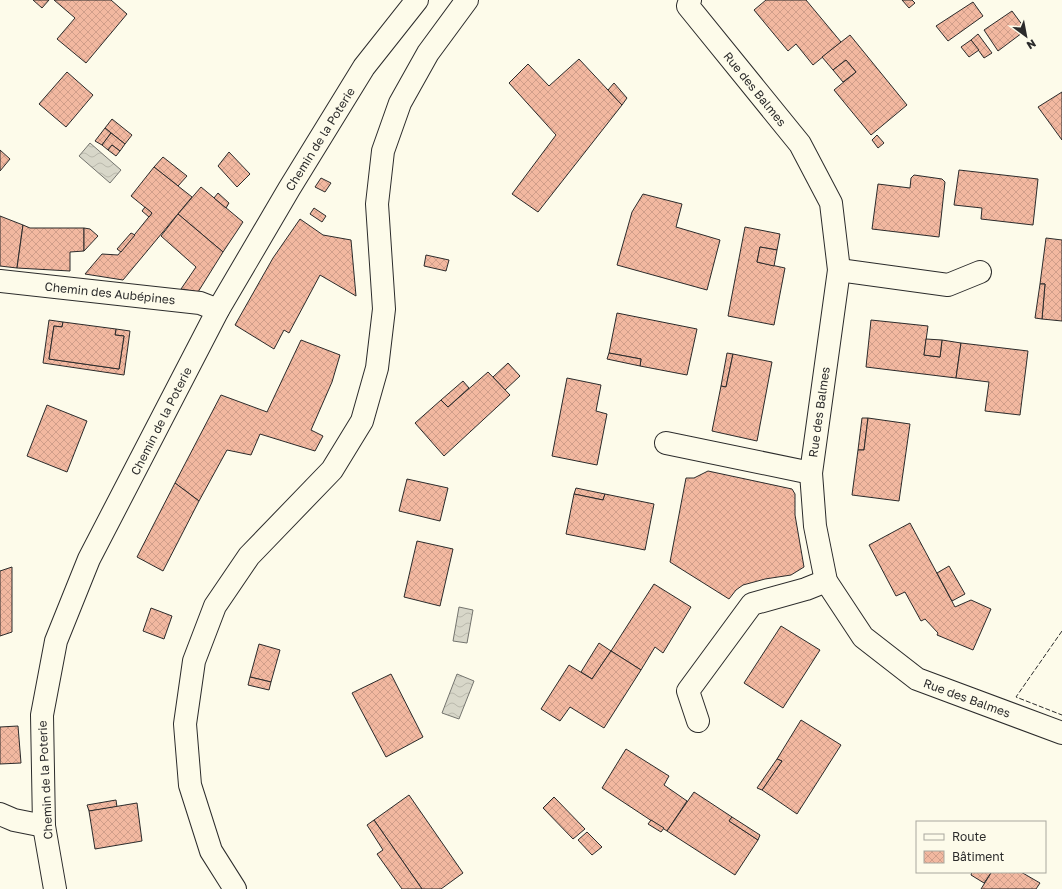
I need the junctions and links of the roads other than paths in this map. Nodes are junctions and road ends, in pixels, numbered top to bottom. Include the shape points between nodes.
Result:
1 (417, 0) edge
2 (467, 0) edge
3 (690, 0) edge
4 (839, 270) junction
5 (980, 272) dead end
6 (0, 280) edge
7 (218, 310) junction
8 (666, 443) dead end
9 (811, 473) junction
10 (826, 581) junction
11 (698, 720) dead end
12 (1062, 732) edge
13 (0, 814) edge
14 (44, 826) junction
15 (55, 889) edge
16 (235, 889) edge

1 - 7 street, Chemin de la Poterie via 364,67
2 - 16 street via 428,53 400,103 383,151 377,204 384,309 377,368 362,421 332,470 250,556 215,606 194,661 185,724 190,784 211,851
3 - 4 street, Rue des Balmes via 688,6 800,144 831,203
4 - 5 street via 948,285
4 - 9 street, Rue des Balmes
6 - 7 street, Chemin des Aubépines via 200,303
7 - 14 street, Chemin de la Poterie via 89,559 56,641 42,715
8 - 9 street
9 - 10 street, Rue des Balmes via 815,526
10 - 11 street via 752,604 688,691
10 - 12 street, Rue des Balmes via 863,637 917,679
13 - 14 street via 14,820
14 - 15 street, Chemin de la Poterie

